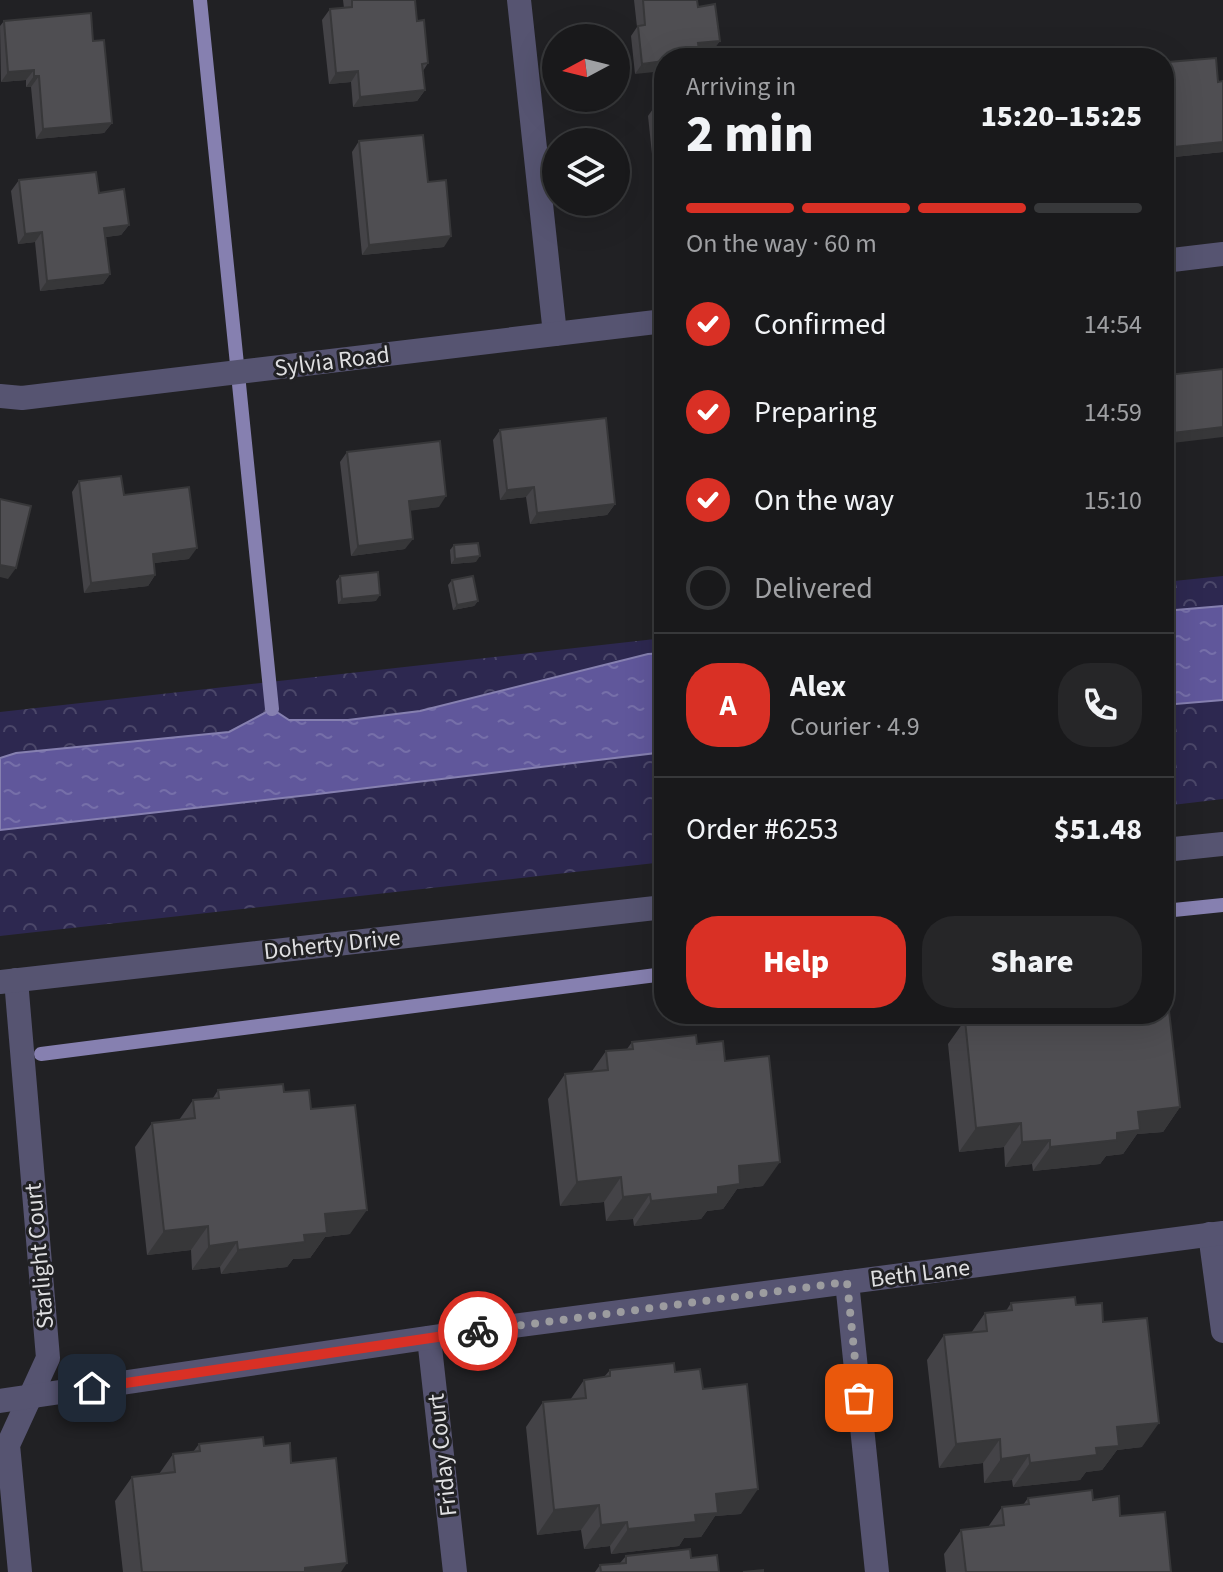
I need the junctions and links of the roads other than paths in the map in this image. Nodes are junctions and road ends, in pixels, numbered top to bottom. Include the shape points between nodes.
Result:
1 (519, 0) edge
2 (1223, 254) edge
3 (1174, 260) edge
4 (654, 322) edge
5 (555, 334) junction
6 (0, 396) edge
7 (1223, 844) edge
8 (1174, 849) edge
9 (654, 908) edge
10 (8, 981) edge
11 (1216, 1234) edge
12 (847, 1282) junction
13 (1223, 1331) edge
14 (429, 1338) junction
15 (31, 1397) junction
16 (0, 1401) edge
17 (20, 1572) edge
18 (455, 1572) edge
19 (877, 1572) edge

1 - 5 street
2 - 3 street
4 - 5 street, Sylvia Road
5 - 6 street, Sylvia Road via 22,398
7 - 8 street
9 - 10 street, Doherty Drive
10 - 15 street, Starlight Court via 48,1358
11 - 12 street, Beth Lane
11 - 13 street
12 - 14 street, Beth Lane
12 - 19 street
14 - 15 street, Beth Lane
14 - 18 street, Friday Court
15 - 16 street, Beth Lane
15 - 17 street, Starlight Court via 8,1445

